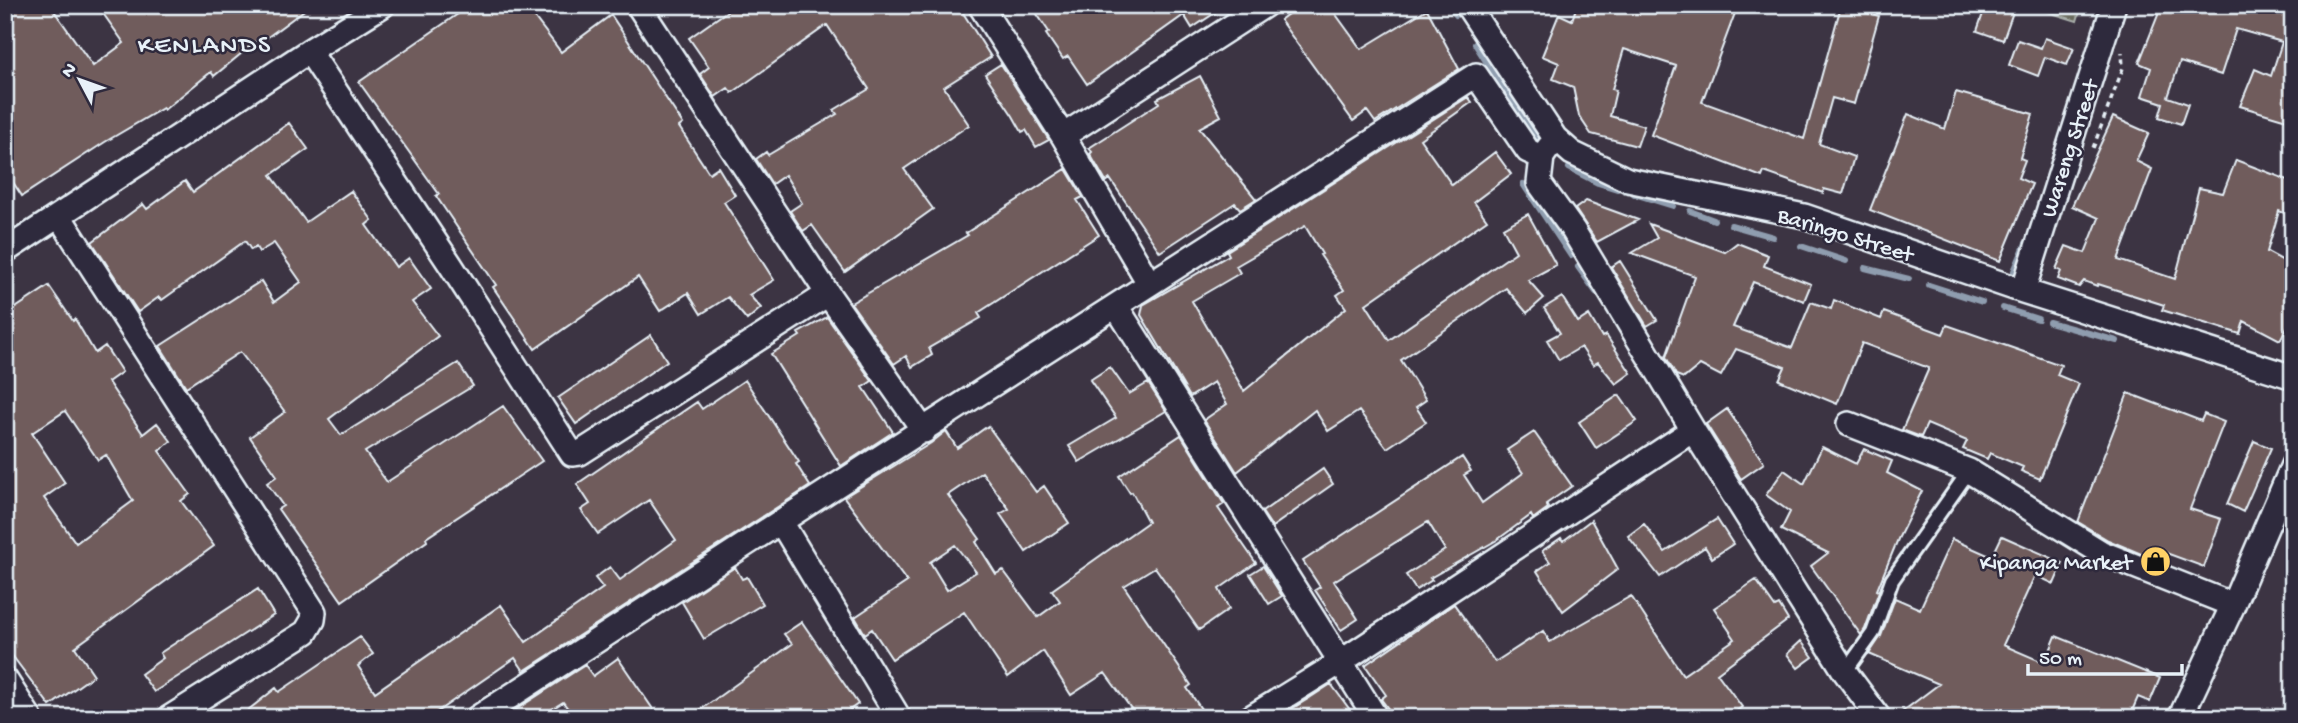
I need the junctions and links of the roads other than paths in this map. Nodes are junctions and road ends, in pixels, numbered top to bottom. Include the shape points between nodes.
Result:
1 (383, 5) edge
2 (638, 5) edge
3 (981, 5) edge
4 (1265, 5) edge
5 (1466, 5) edge
6 (2114, 5) edge
7 (309, 51) junction
8 (1063, 136) junction
9 (1555, 138) junction
10 (1542, 158) junction
11 (60, 216) junction
12 (5, 251) edge
13 (1149, 283) junction
14 (2023, 291) junction
15 (828, 294) junction
16 (1116, 306) junction
17 (2293, 377) edge
18 (1849, 424) dead end
19 (1693, 430) junction
20 (923, 431) junction
21 (2293, 465) edge
22 (1969, 471) junction
23 (781, 522) junction
24 (2233, 605) junction
25 (1339, 663) junction
26 (1845, 672) junction
27 (5, 679) edge
28 (30, 718) edge
29 (169, 718) edge
30 (477, 718) edge
31 (899, 718) edge
32 (1250, 718) edge
33 (1376, 718) edge
34 (1879, 718) edge
35 (2180, 718) edge

1 - 7 street
2 - 15 street
3 - 8 street
4 - 8 street
5 - 9 street, Baringo Street
6 - 14 street, Wareng Street
7 - 11 street
7 - 15 street via 572,454
8 - 13 street
9 - 10 street
9 - 14 street, Baringo Street via 1572,153 1628,180 1804,216
10 - 13 street via 1528,151 1476,75
10 - 19 street via 1539,183 1573,230
11 - 12 street
11 - 29 street via 314,612 306,632
13 - 16 street
14 - 17 street, Baringo Street
15 - 20 street
16 - 20 street
16 - 25 street
18 - 22 street
19 - 25 street
19 - 26 street
20 - 23 street
21 - 24 street
22 - 24 street via 2102,553
22 - 26 lane via 1892,580 1873,633
23 - 30 street
23 - 31 street
24 - 35 street
25 - 32 street
25 - 33 street
26 - 34 street
27 - 28 street

